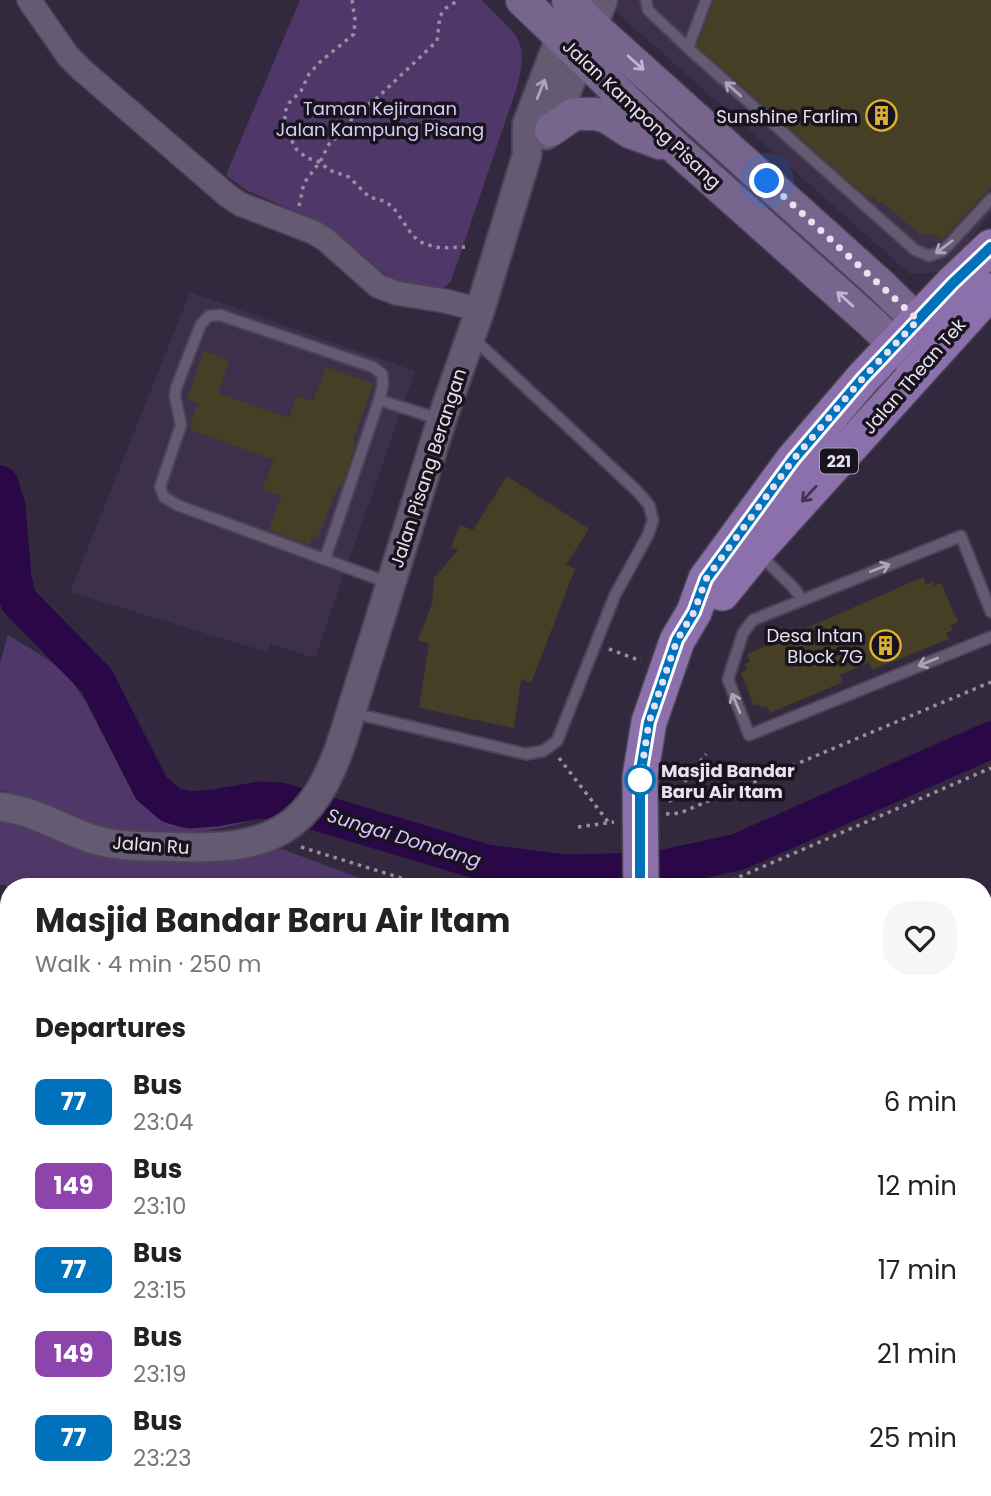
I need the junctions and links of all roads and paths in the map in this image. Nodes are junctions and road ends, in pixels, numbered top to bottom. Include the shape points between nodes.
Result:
1 (29, 0) edge
2 (352, 0) edge
3 (459, 0) edge
4 (522, 0) edge
5 (646, 0) edge
6 (706, 0) edge
7 (582, 6) edge
8 (571, 47) junction
9 (688, 48) junction
10 (551, 130) junction
11 (678, 150) junction
12 (527, 155) junction
13 (320, 162) junction
14 (991, 199) edge
15 (297, 225) junction
16 (465, 247) dead end
17 (991, 247) edge
18 (991, 291) edge
19 (475, 323) junction
20 (918, 344) junction
21 (379, 400) junction
22 (442, 419) junction
23 (756, 551) junction
24 (325, 559) junction
25 (392, 584) junction
26 (802, 599) junction
27 (694, 612) junction
28 (991, 612) edge
29 (991, 636) edge
30 (614, 651) dead end
31 (638, 660) dead end
32 (991, 682) edge
33 (351, 712) junction
34 (550, 746) junction
35 (706, 754) dead end
36 (991, 768) edge
37 (670, 800) dead end
38 (0, 807) edge
39 (300, 817) joint
40 (629, 824) junction
41 (578, 827) dead end
42 (299, 846) dead end
43 (401, 878) edge
44 (638, 878) edge
45 (737, 878) edge

1 - 15 street via 75,63 228,196
2 - 13 path via 354,34 309,74 284,114 296,149
3 - 13 path via 440,16 437,41 353,115
4 - 8 main road, Jalan Kampong Pisang
5 - 9 lane via 648,10
6 - 9 lane
7 - 8 street, Jalan Pisang Berangan
7 -> 20 main road, Jalan Kampong Pisang
8 - 10 street, Jalan Pisang Berangan
8 - 11 main road, Jalan Kampong Pisang
12 -> 8 street, Jalan Pisang Berangan via 527,124
14 -> 9 lane via 943,251 929,257 915,250
10 - 11 main road via 573,114 596,114
10 - 12 street, Jalan Pisang Berangan
20 -> 11 main road, Jalan Kampong Pisang
12 - 19 street, Jalan Pisang Berangan
13 - 15 path via 304,183
13 - 16 path via 349,177 369,197 393,207 424,244
15 - 19 street via 326,240 378,286 445,301
17 - 20 main road, Jalan Thean Tek / 221
18 - 20 main road, Jalan Thean Tek / 221
19 - 22 street, Jalan Pisang Berangan
19 - 34 lane via 487,349 638,491 653,520 601,626 557,741
20 -> 23 main road, Jalan Thean Tek / 221 via 866,432
20 - 27 main road, Jalan Thean Tek / 221 via 793,460 706,579
21 - 22 lane
21 - 24 lane
21 - 24 lane via 383,380 373,367 214,314 201,324 176,388 181,425 161,482 164,498
22 - 25 street, Jalan Pisang Berangan
23 - 26 lane
23 - 27 main road, Jalan Thean Tek / 221 via 717,600
24 - 25 lane
25 - 33 street, Jalan Pisang Berangan
26 -> 28 lane via 961,536
29 -> 26 lane via 749,735 728,679 743,633 753,620
27 - 40 main road, Jalan Thean Tek / 221 via 677,640 649,722
30 - 31 path
32 - 40 path via 680,813
33 - 34 lane via 526,754
33 - 39 street, Jalan Pisang Berangan via 327,779
34 - 40 path
35 - 37 path
36 - 45 path
38 - 39 street, Jalan Ru via 23,810 116,845 205,848 265,838
40 - 41 path
40 - 44 main road, Jalan Thean Tek / 221
42 - 43 path

